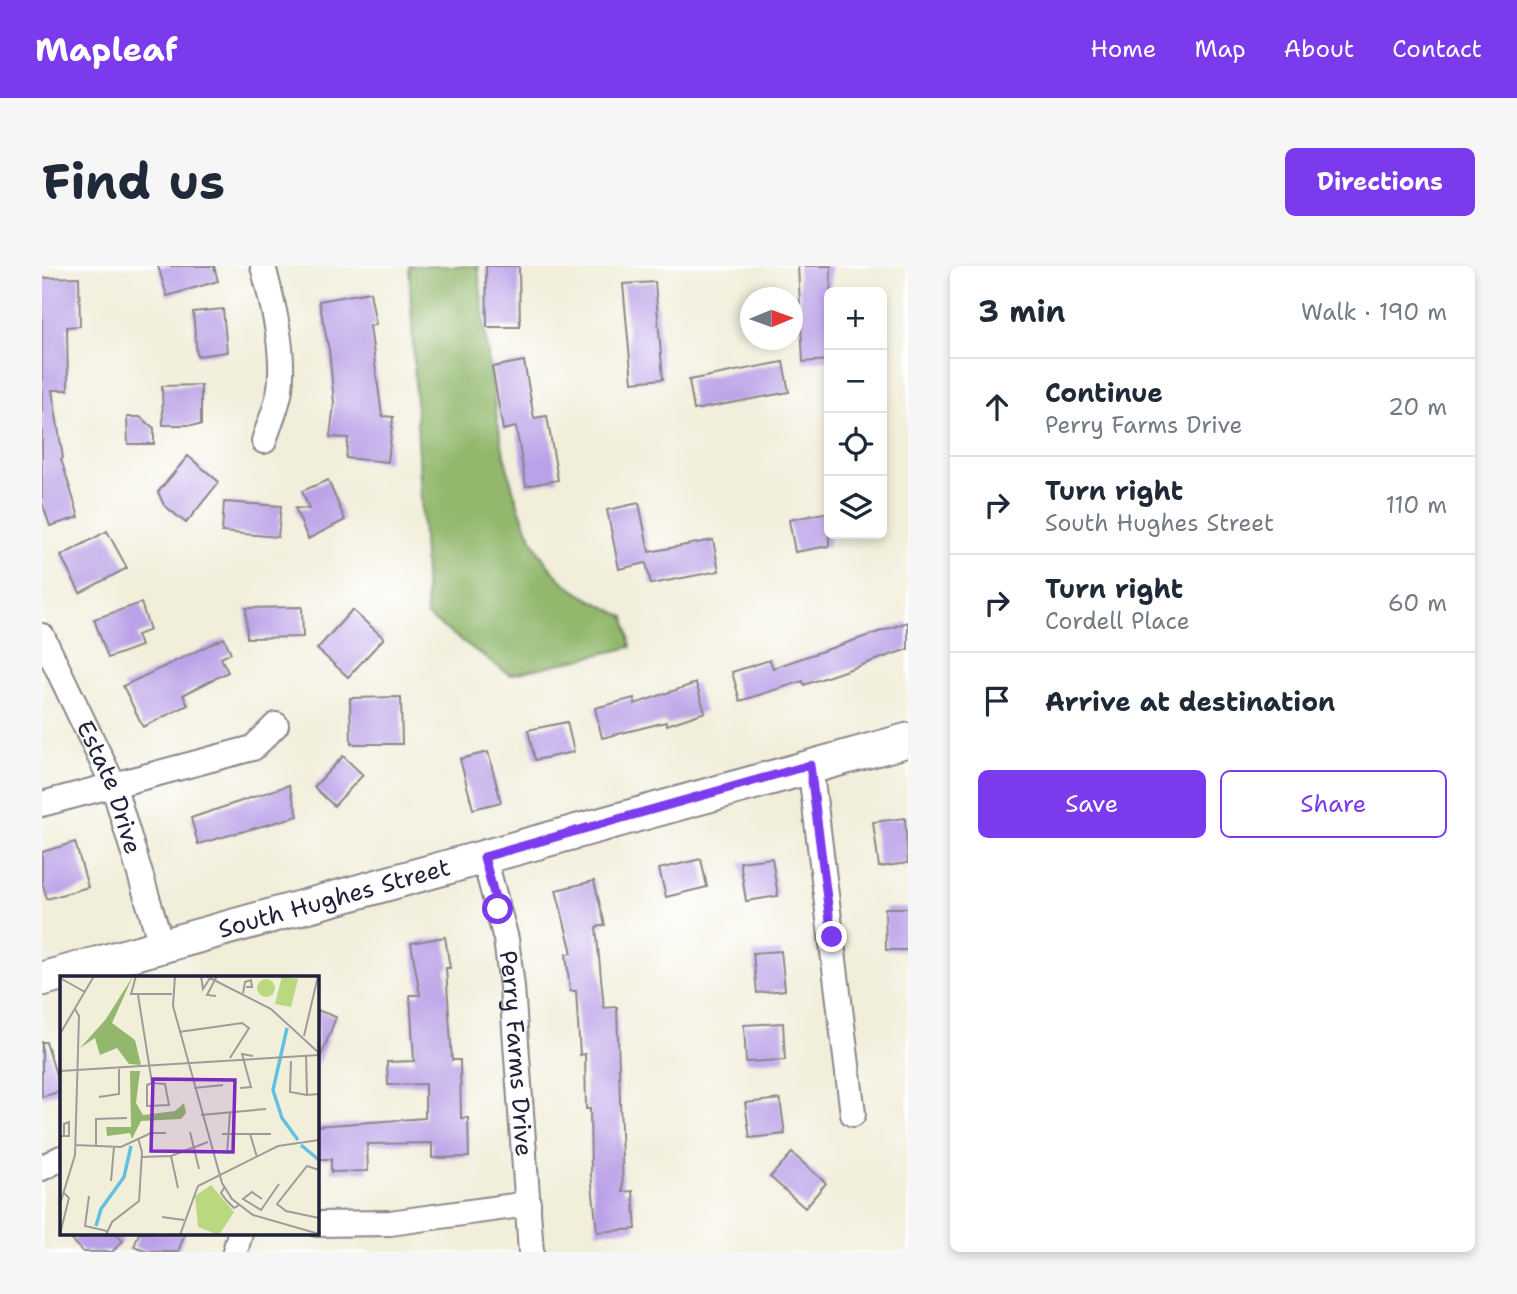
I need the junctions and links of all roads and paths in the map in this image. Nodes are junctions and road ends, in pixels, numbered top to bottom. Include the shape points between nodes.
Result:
1 (263, 266) edge
2 (264, 440) dead end
3 (42, 636) edge
4 (276, 725) dead end
5 (908, 740) edge
6 (810, 765) junction
7 (113, 784) junction
8 (42, 804) edge
9 (484, 857) junction
10 (161, 944) junction
11 (42, 979) edge
12 (853, 1114) dead end
13 (60, 1159) edge
14 (42, 1168) edge
15 (528, 1204) junction
16 (318, 1224) edge
17 (240, 1234) edge
18 (235, 1252) edge
19 (531, 1252) edge

1 - 2 street via 281,375
3 - 7 street, Estate Drive
4 - 7 street via 253,748
5 - 6 street, South Hughes Street
6 - 9 street, South Hughes Street
6 - 12 street
7 - 8 street
7 - 10 street, Estate Drive
9 - 10 street, South Hughes Street
9 - 15 street, Perry Farms Drive via 506,939
10 - 11 street, South Hughes Street
13 - 14 street
15 - 16 street via 390,1223
15 - 19 street, Perry Farms Drive
17 - 18 street

